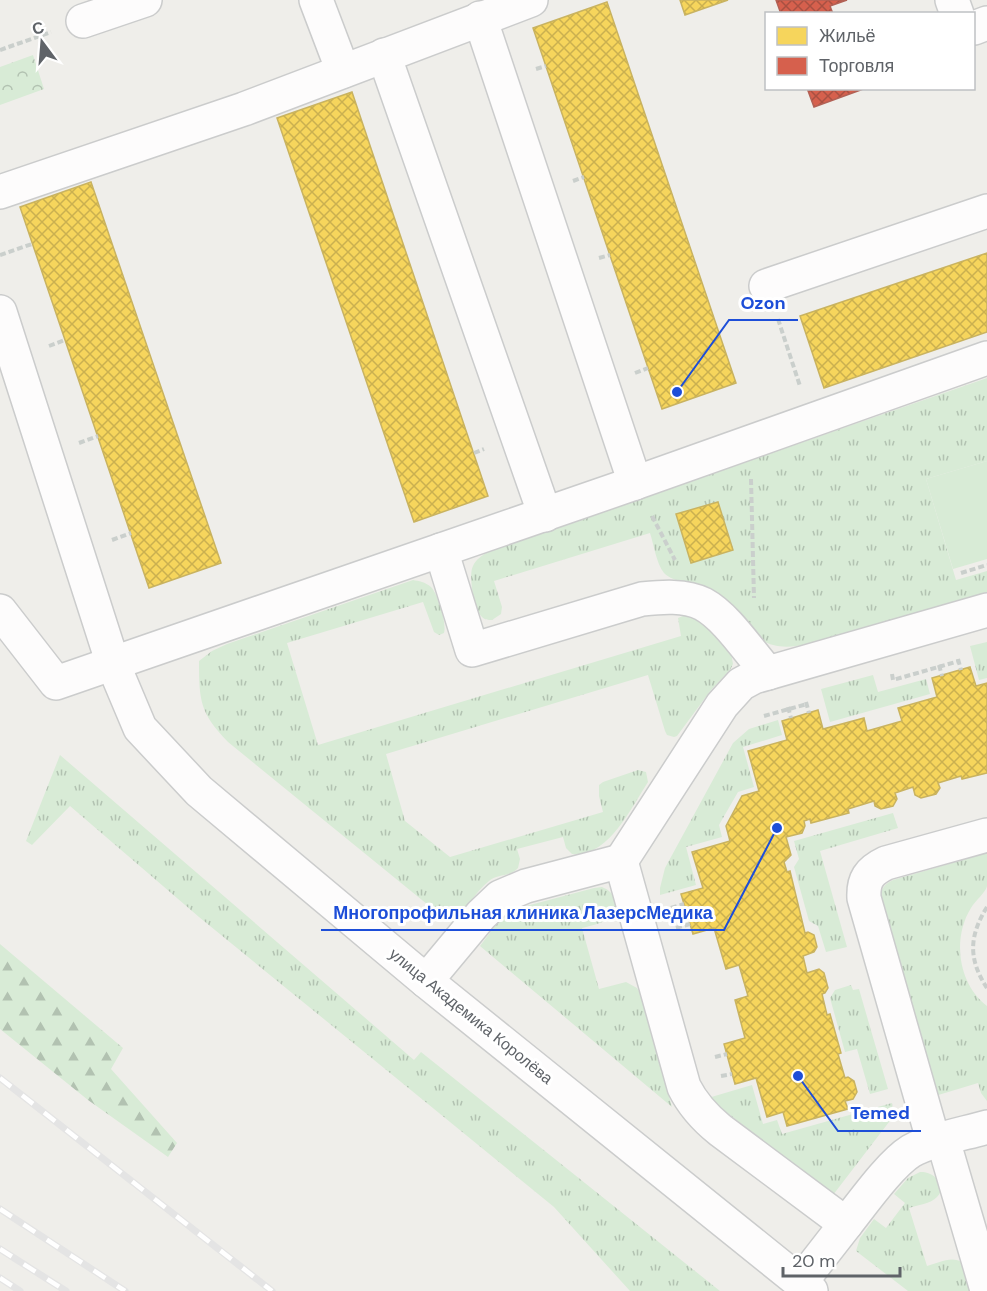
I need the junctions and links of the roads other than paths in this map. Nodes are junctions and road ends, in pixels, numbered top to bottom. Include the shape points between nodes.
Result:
1 (146, 0) edge
2 (316, 0) edge
3 (531, 0) edge
4 (480, 18) junction
5 (83, 21) road end
6 (384, 55) junction
7 (343, 71) junction
8 (0, 192) edge
9 (987, 211) edge
10 (766, 285) road end
11 (0, 312) edge
12 (987, 358) edge
13 (636, 483) junction
14 (545, 515) junction
15 (441, 550) junction
16 (987, 610) edge
17 (0, 611) edge
18 (113, 664) junction
19 (768, 673) junction
20 (987, 835) edge
21 (621, 861) junction
22 (426, 981) junction
23 (987, 1127) edge
24 (938, 1141) junction
25 (846, 1224) junction
26 (806, 1287) edge
27 (987, 1290) edge

1 - 5 street
2 - 7 street
3 - 4 street
4 - 6 street
4 - 13 street
6 - 7 street
6 - 14 street
7 - 8 street
9 - 10 street
11 - 18 street, улица Академика Королёва
12 - 13 street
13 - 14 street
14 - 15 street
15 - 18 street
15 - 19 street via 472,650 642,599 662,597 702,604 719,616
16 - 19 street
17 - 18 street via 57,683
18 - 22 street, улица Академика Королёва via 140,728 199,791
19 - 21 street via 741,684 730,694
20 - 24 street via 886,863 867,877 863,887
21 - 22 street via 526,886 500,897
21 - 25 street via 684,1086 693,1104 720,1130
22 - 26 street, улица Академика Королёва
23 - 24 street
24 - 25 street via 909,1152
24 - 27 street
25 - 26 street

